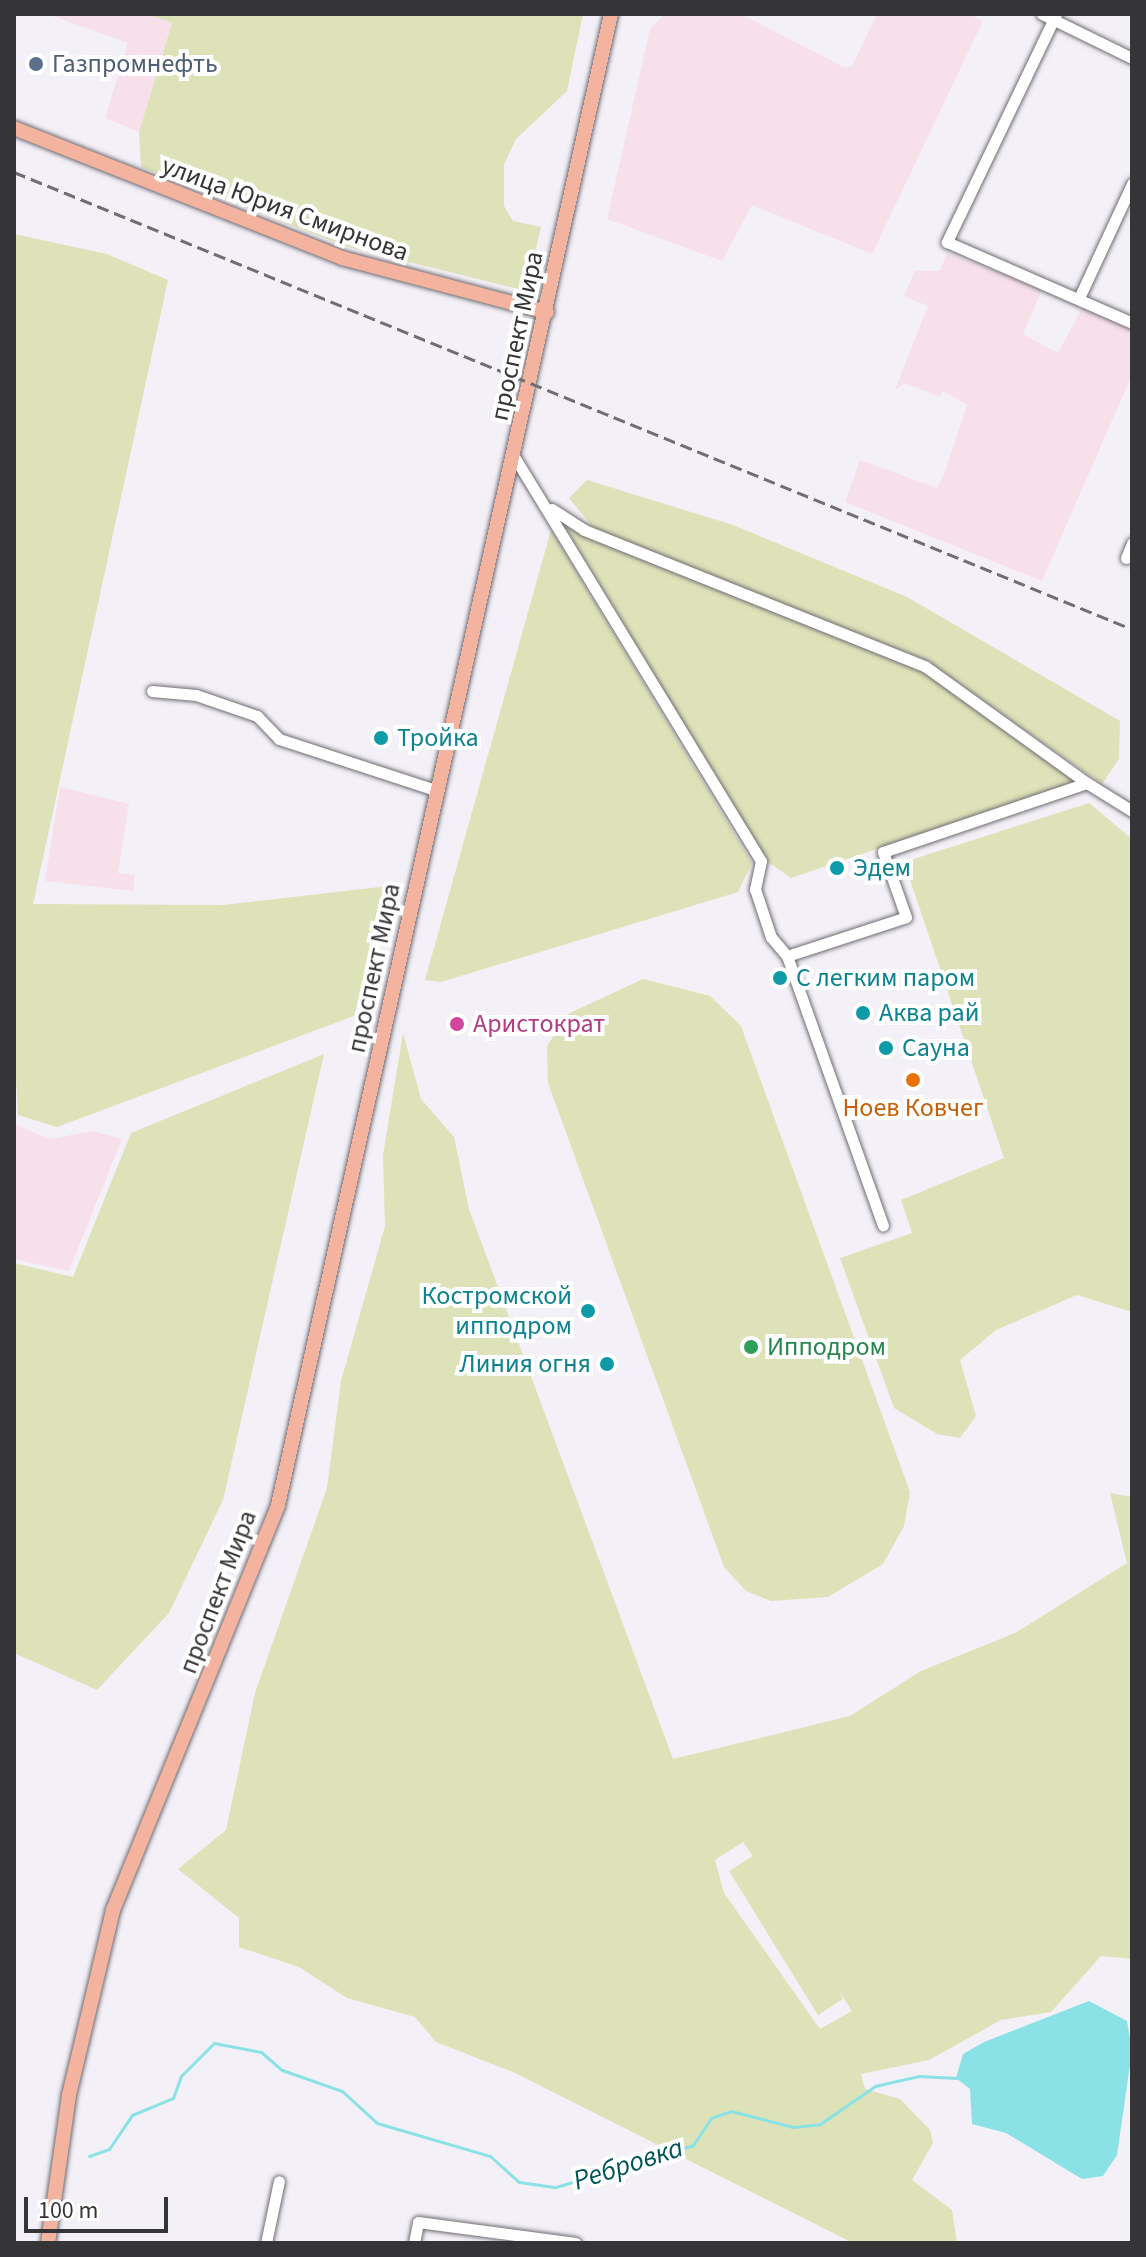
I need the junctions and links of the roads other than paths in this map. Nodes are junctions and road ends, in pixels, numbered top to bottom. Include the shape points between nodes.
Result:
1 (611, 14) edge
2 (1050, 16) edge
3 (1132, 58) edge
4 (14, 128) edge
5 (1132, 184) edge
6 (1079, 298) junction
7 (547, 312) junction
8 (1132, 323) edge
9 (515, 458) junction
10 (549, 506) junction
11 (1132, 543) edge
12 (1126, 558) dead end
13 (152, 691) dead end
14 (1087, 783) junction
15 (438, 791) junction
16 (1132, 811) edge
17 (787, 956) junction
18 (883, 1225) dead end
19 (279, 2181) dead end
20 (562, 2242) edge
21 (48, 2243) edge
22 (266, 2243) edge
23 (414, 2243) edge
24 (576, 2243) edge

1 - 7 main road, проспект Мира
2 - 3 street
2 - 6 street via 947,242
4 - 7 main road, улица Юрия Смирнова via 342,258
5 - 6 street
6 - 8 street
7 - 9 main road, проспект Мира
9 - 10 street
9 - 15 main road, проспект Мира
10 - 14 street via 584,530 926,667
10 - 17 street via 761,861 755,889 771,937
11 - 12 street
13 - 15 street via 196,695 244,712 279,739
14 - 16 street
14 - 17 street via 883,852 906,917
15 - 21 main road, проспект Мира via 265,1549 113,1910 69,2095
17 - 18 street
19 - 22 street
20 - 23 street via 418,2222
20 - 24 street

